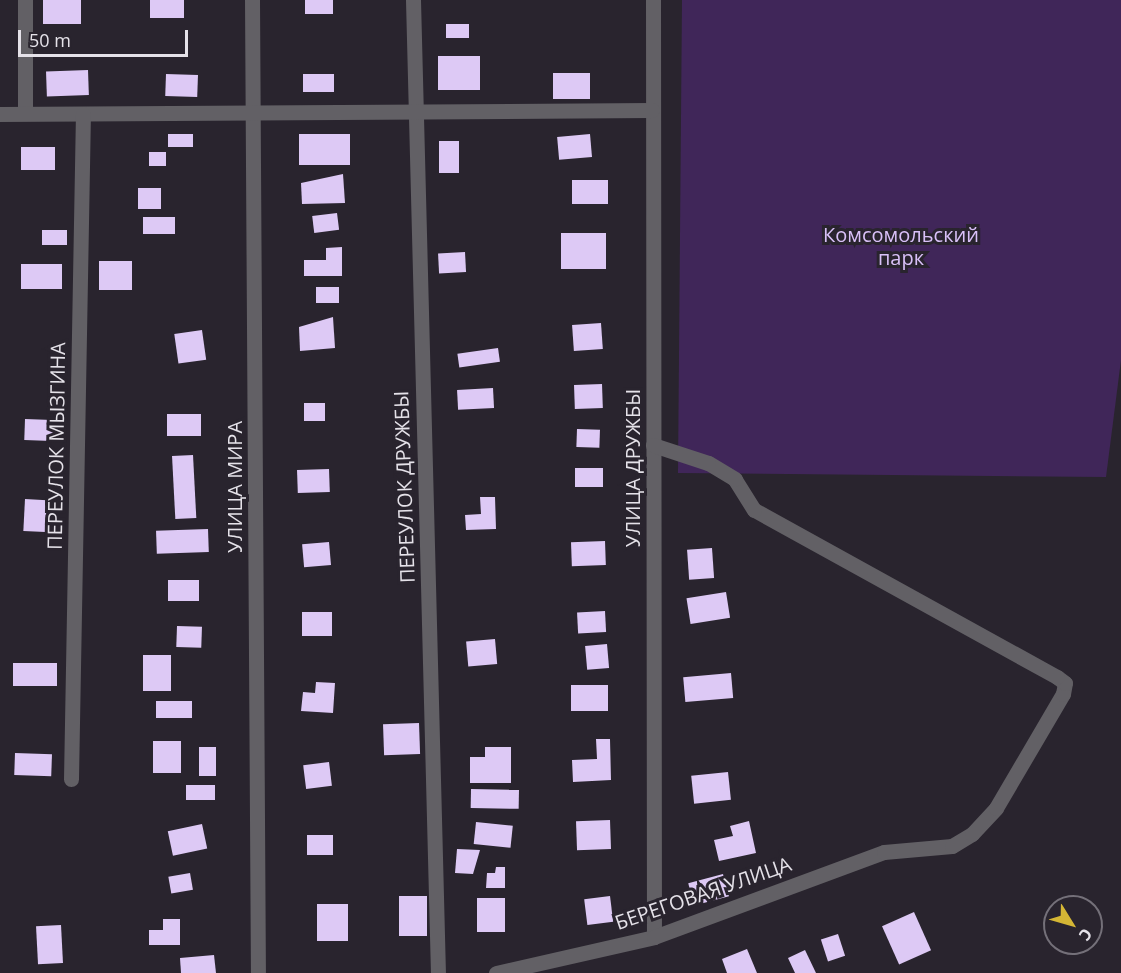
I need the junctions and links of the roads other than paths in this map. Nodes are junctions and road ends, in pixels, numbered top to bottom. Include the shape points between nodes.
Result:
1 (25, 0) edge
2 (252, 0) edge
3 (413, 0) edge
4 (653, 0) edge
5 (652, 110) junction
6 (253, 111) junction
7 (25, 113) junction
8 (0, 114) edge
9 (83, 114) junction
10 (414, 114) junction
11 (653, 445) junction
12 (71, 779) dead end
13 (654, 937) junction
14 (258, 973) edge
15 (438, 973) edge
16 (496, 973) edge

1 - 7 street
2 - 6 street, УЛИЦА МИРА
3 - 10 street, ПЕРЕУЛОК ДРУЖБЫ
4 - 5 street, УЛИЦА ДРУЖБЫ
5 - 10 street
5 - 11 street, УЛИЦА ДРУЖБЫ
6 - 9 street
6 - 10 street
6 - 14 street, УЛИЦА МИРА
7 - 8 street
7 - 9 street
9 - 12 street, ПЕРЕУЛОК МЫЗГИНА
10 - 15 street, ПЕРЕУЛОК ДРУЖБЫ
11 - 13 street, УЛИЦА ДРУЖБЫ
11 - 13 street, БЕРЕГОВАЯ УЛИЦА via 726,474 754,510 1065,683 996,808 962,840 921,852 884,852
13 - 16 street, БЕРЕГОВАЯ УЛИЦА

